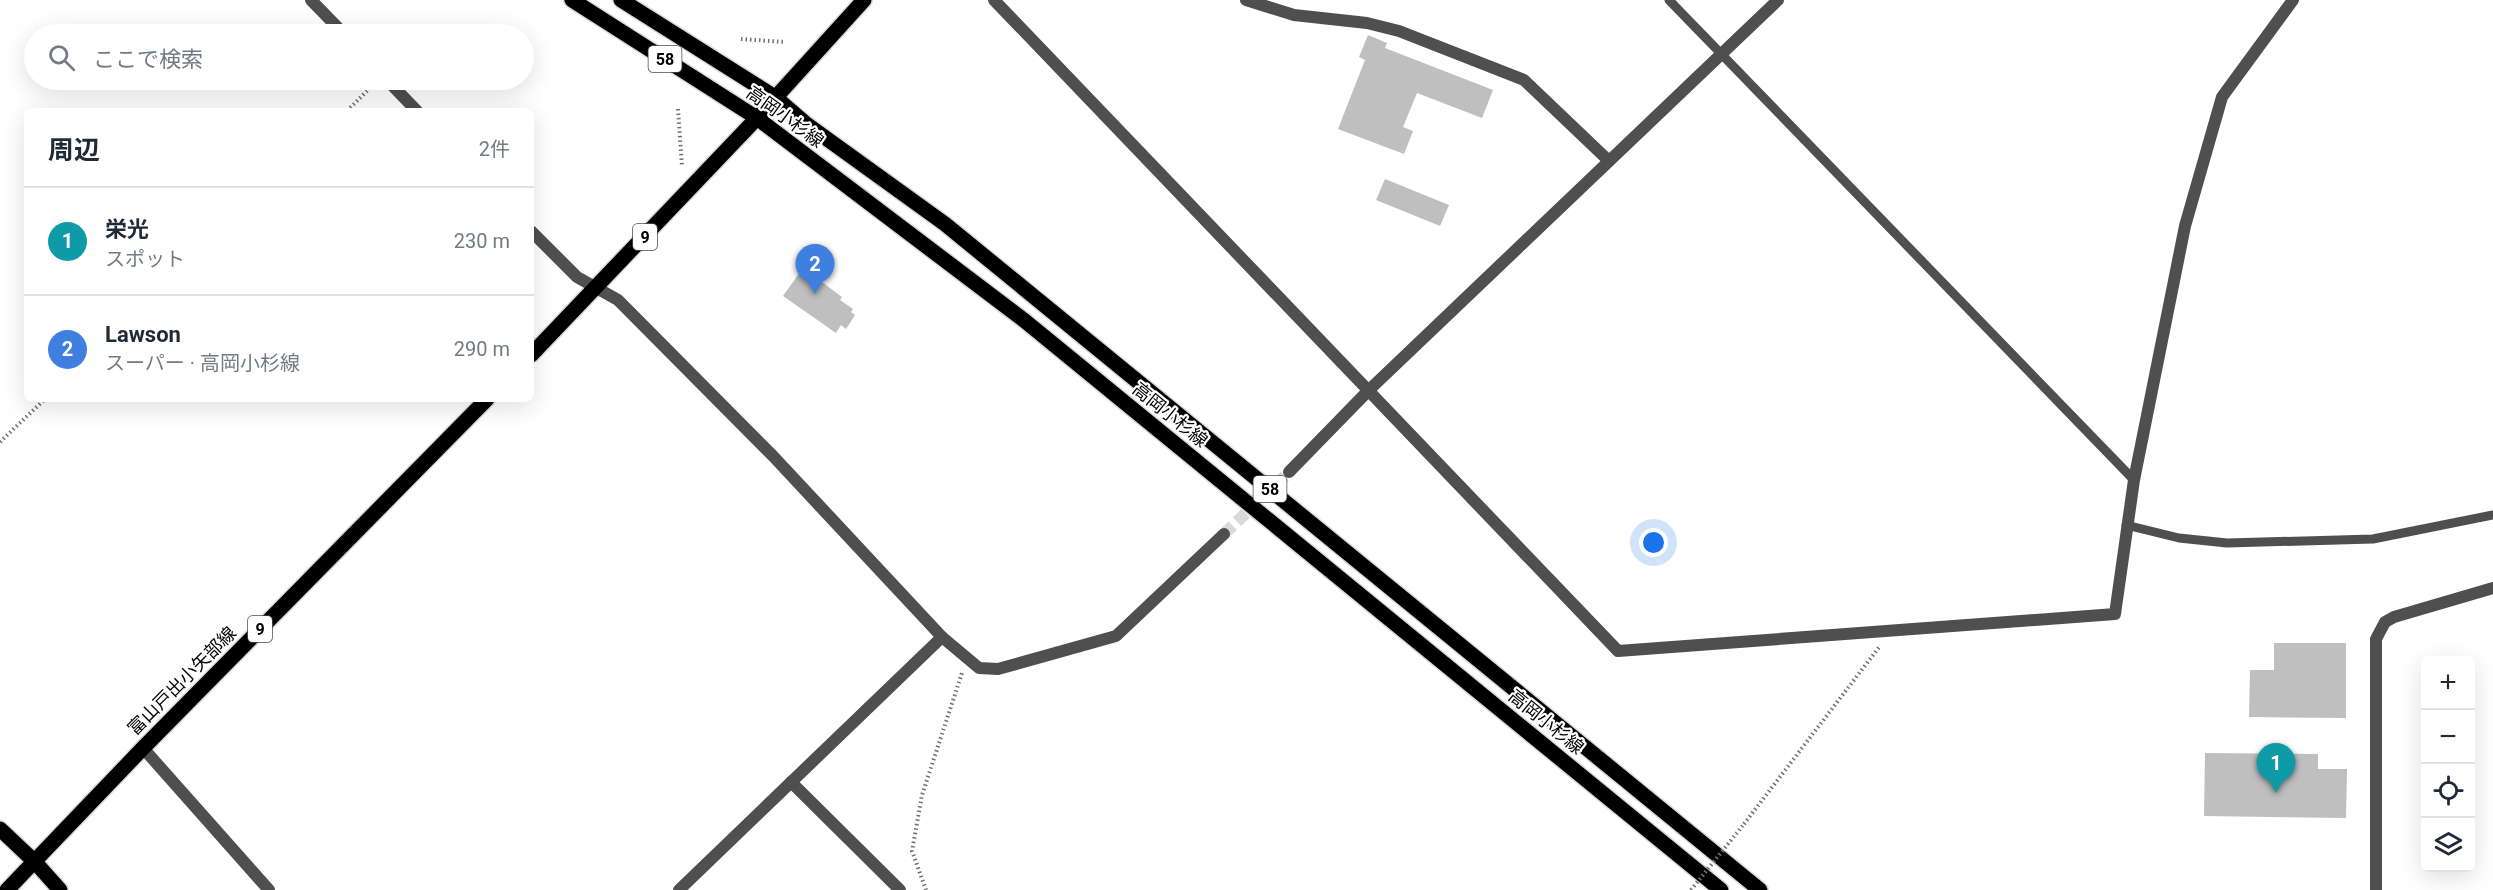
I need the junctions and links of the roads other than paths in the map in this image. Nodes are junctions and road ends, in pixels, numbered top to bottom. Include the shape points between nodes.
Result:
1 (310, 0) edge
2 (572, 0) edge
3 (621, 0) edge
4 (864, 0) edge
5 (994, 0) edge
6 (1246, 0) edge
7 (1670, 0) edge
8 (1778, 0) edge
9 (2292, 0) edge
10 (334, 24) edge
11 (1720, 54) junction
12 (397, 90) edge
13 (775, 97) junction
14 (414, 108) edge
15 (758, 118) junction
16 (1609, 161) junction
17 (534, 234) edge
18 (596, 290) junction
19 (534, 352) edge
20 (1368, 391) junction
21 (485, 402) edge
22 (1289, 472) tunnel mouth
23 (2134, 480) junction
24 (2493, 515) edge
25 (2126, 525) junction
26 (1224, 534) tunnel mouth
27 (2493, 588) edge
28 (942, 637) junction
29 (143, 748) junction
30 (791, 782) junction
31 (0, 829) edge
32 (35, 861) junction
33 (7, 890) edge
34 (60, 890) edge
35 (269, 890) edge
36 (679, 890) edge
37 (900, 890) edge
38 (1721, 890) edge
39 (1760, 890) edge
40 (2376, 890) edge

1 - 10 street
2 - 15 main road, 高岡小杉線 / 58
3 - 13 main road, 高岡小杉線 / 58
4 - 13 main road, 9
5 - 20 street
6 - 16 street via 1294,15 1367,23 1399,31 1524,80
7 - 11 lane
8 - 11 street
9 - 23 street via 2222,97 2185,226
11 - 16 street
11 - 23 lane
12 - 14 street
13 - 15 main road, 9
13 - 39 main road, 高岡小杉線 / 58 via 954,232
15 - 18 main road, 9
15 - 38 main road, 高岡小杉線 / 58 via 1025,321
16 - 20 street
17 - 18 street via 577,277
18 - 19 main road, 9
18 - 28 street via 618,300 773,456
20 - 22 street
20 - 25 street via 1618,651 2115,614
21 - 29 main road, 富山戸出小矢部線 / 9
23 - 25 street
24 - 25 lane via 2350,540 2227,543 2179,538
26 - 28 street via 1116,636 998,669 979,668
27 - 40 street via 2394,617 2385,622 2376,639
28 - 30 street
29 - 32 main road, 富山戸出小矢部線 / 9
29 - 35 street
30 - 36 street
30 - 37 street
31 - 32 main road
32 - 33 main road, 富山戸出小矢部線 / 9
32 - 34 main road

